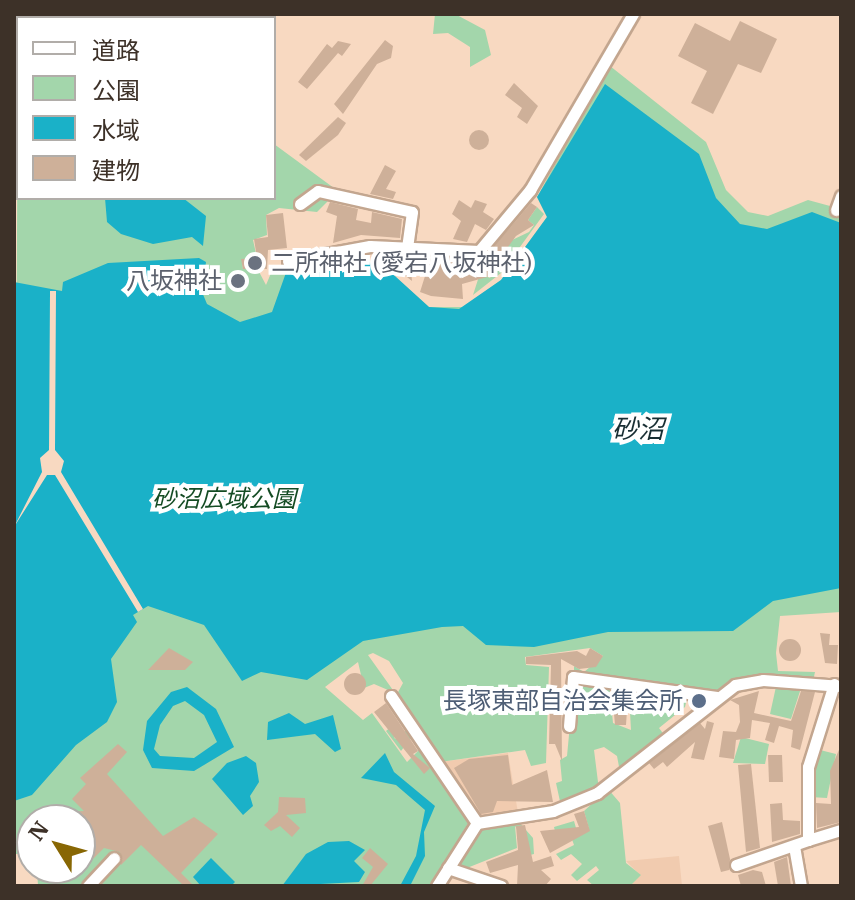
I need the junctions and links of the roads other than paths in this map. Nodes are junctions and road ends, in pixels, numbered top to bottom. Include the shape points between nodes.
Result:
1 (633, 14) edge
2 (841, 196) edge
3 (300, 204) dead end
4 (836, 210) dead end
5 (407, 246) junction
6 (288, 261) dead end
7 (837, 685) edge
8 (391, 696) dead end
9 (717, 697) junction
10 (569, 726) dead end
11 (477, 823) junction
12 (841, 830) edge
13 (808, 840) junction
14 (794, 846) junction
15 (114, 858) dead end
16 (736, 865) dead end
17 (448, 868) junction
18 (88, 886) edge
19 (437, 886) edge
20 (501, 886) edge
21 (801, 886) edge

1 - 5 street via 530,190 485,247 470,252
2 - 4 street
3 - 5 street via 318,191 412,212
5 - 6 street
7 - 9 street via 755,680
7 - 13 street via 808,767
8 - 11 street
9 - 10 street via 573,677
9 - 11 street via 597,793 553,811
11 - 17 street
12 - 13 street
13 - 14 street
14 - 16 street
14 - 21 street
15 - 18 street
17 - 19 street
17 - 20 street

